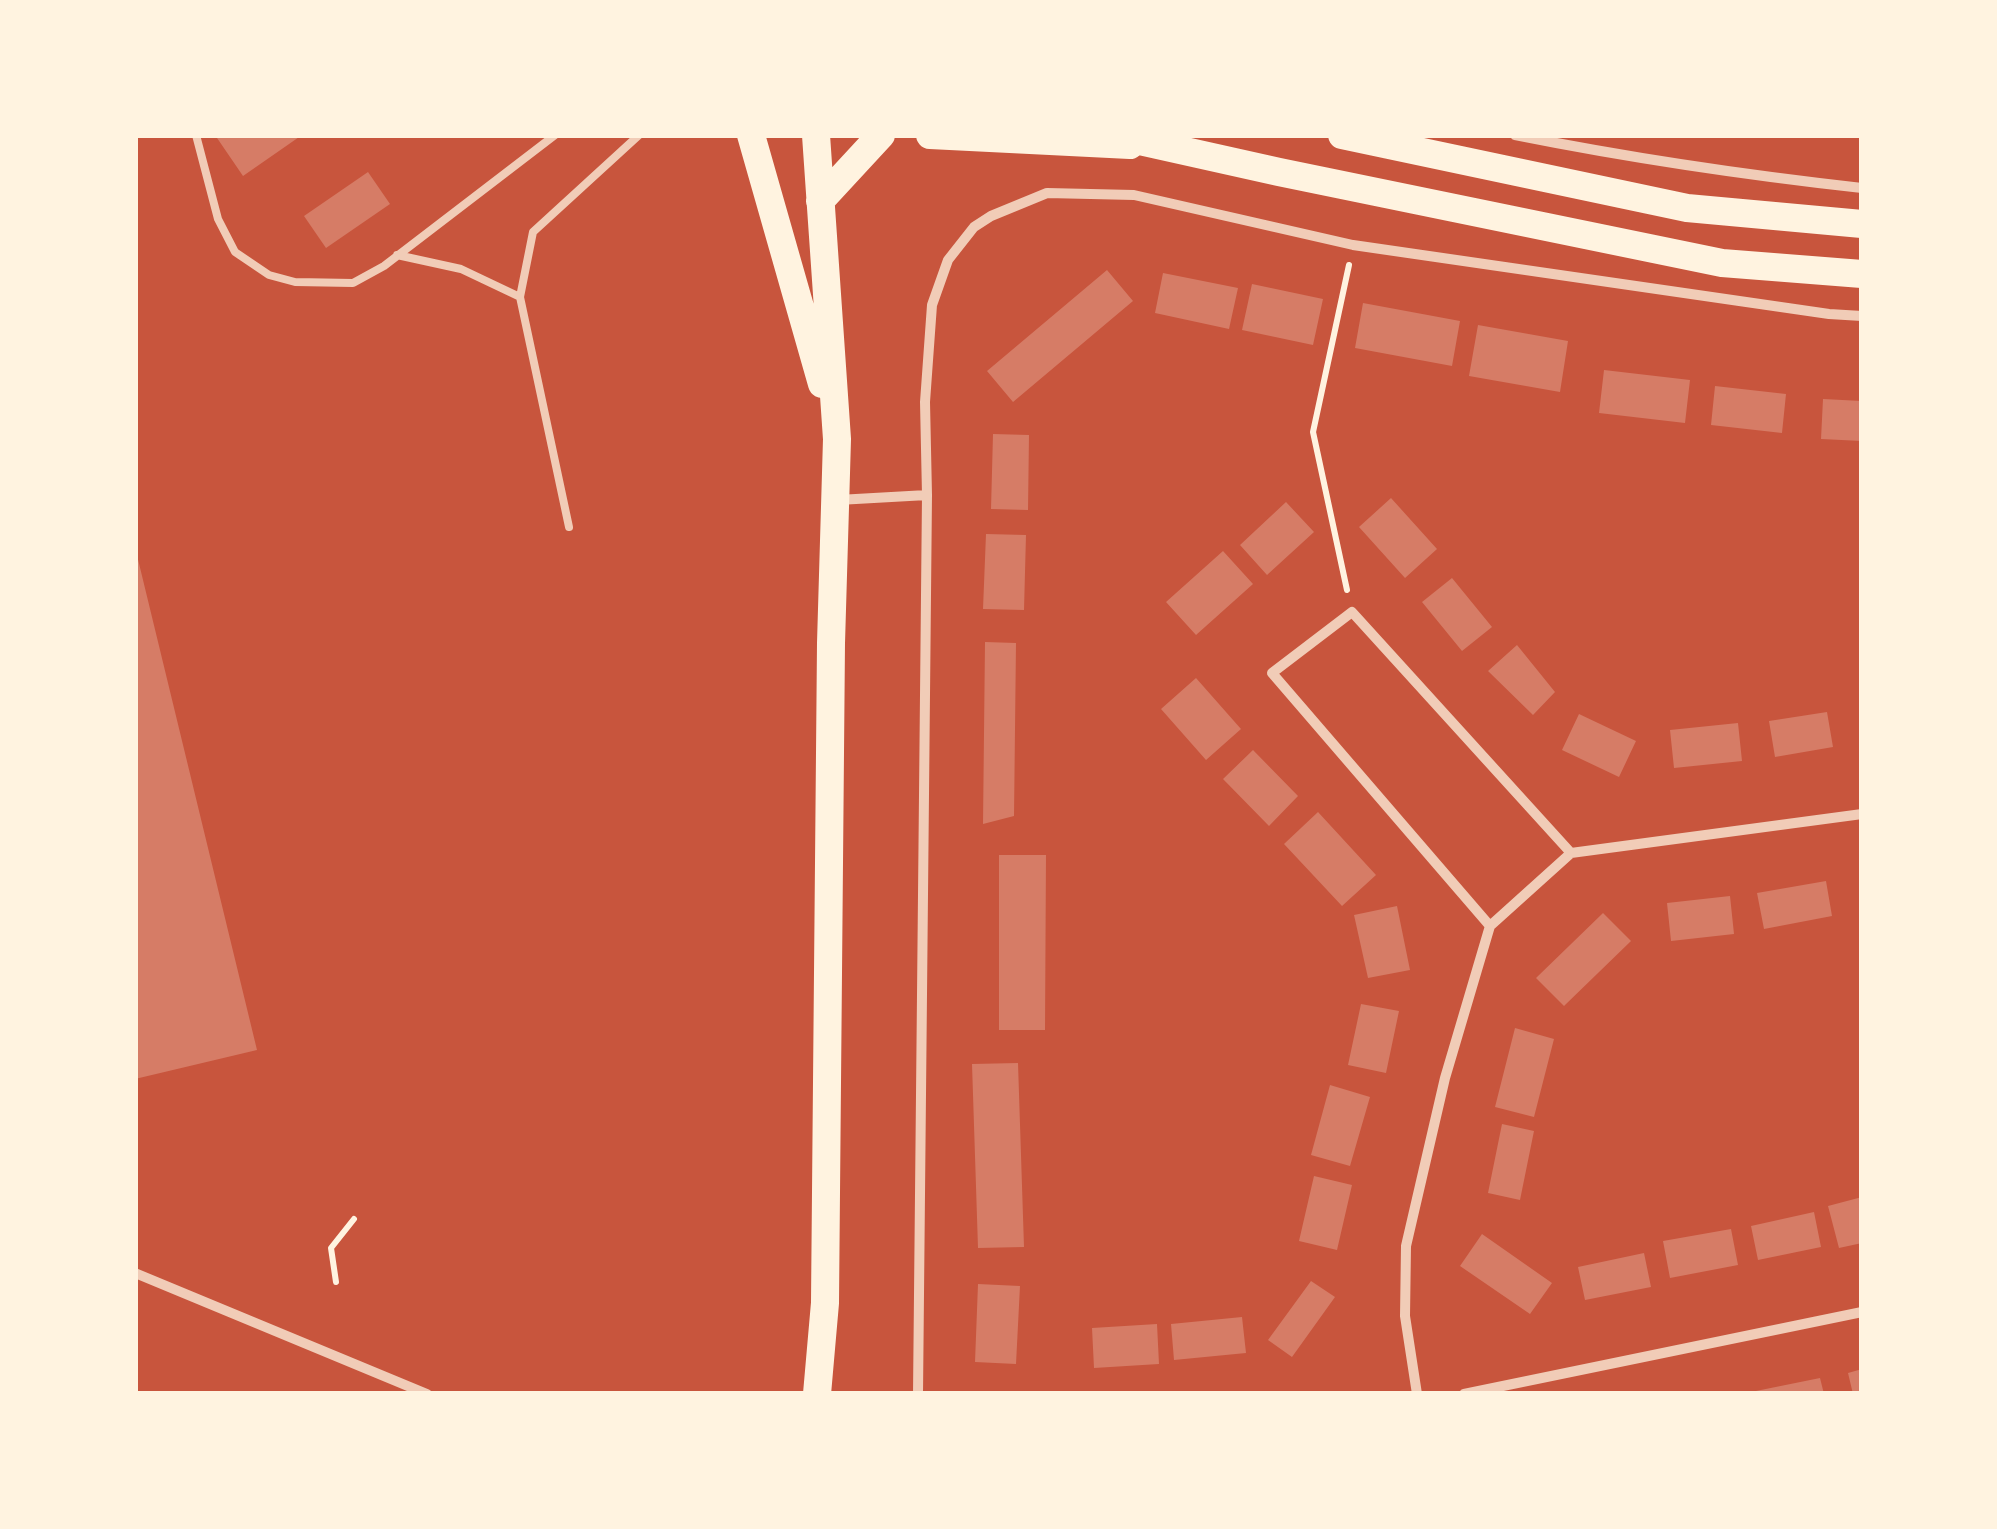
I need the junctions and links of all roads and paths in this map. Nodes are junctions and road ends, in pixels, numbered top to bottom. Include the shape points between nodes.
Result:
1 (196, 135) edge
2 (556, 135) edge
3 (639, 135) edge
4 (751, 135) edge
5 (816, 135) edge
6 (881, 135) edge
7 (930, 135) edge
8 (1113, 135) edge
9 (1342, 135) edge
10 (1515, 135) edge
11 (1167, 147) junction
12 (1862, 188) edge
13 (820, 201) junction
14 (1862, 224) edge
15 (1353, 244) junction
16 (397, 255) junction
17 (1862, 274) edge
18 (520, 297) junction
19 (1862, 316) edge
20 (837, 438) junction
21 (927, 495) junction
22 (836, 500) junction
23 (569, 527) dead end
24 (1352, 612) junction
25 (1862, 814) edge
26 (1571, 853) junction
27 (1490, 926) junction
28 (354, 1219) dead end
29 (135, 1272) edge
30 (336, 1282) dead end
31 (1862, 1312) edge
32 (427, 1394) edge
33 (816, 1394) edge
34 (918, 1394) edge
35 (1417, 1394) edge
36 (1464, 1394) edge

1 - 16 lane via 218,218 235,252 268,276 353,283
2 - 16 lane
3 - 18 lane via 533,232
4 - 20 highway
5 - 13 highway
6 - 13 highway
7 - 11 highway
8 - 11 highway
9 - 14 highway via 1687,208
10 - 12 street via 1622,157
11 - 17 highway via 1722,264
13 - 20 highway
15 - 19 street
15 - 21 street via 1134,194 1047,193 990,216 948,260 932,304
15 - 24 path via 1313,432
16 - 18 lane via 461,269
18 - 23 lane
20 - 22 highway
21 - 22 street
21 - 34 street
22 - 33 highway via 825,1304
24 - 26 street
24 - 27 street via 1272,673
25 - 26 street
26 - 27 street
27 - 35 street via 1406,1246 1405,1316
28 - 30 path via 330,1248
29 - 32 street
31 - 36 street

